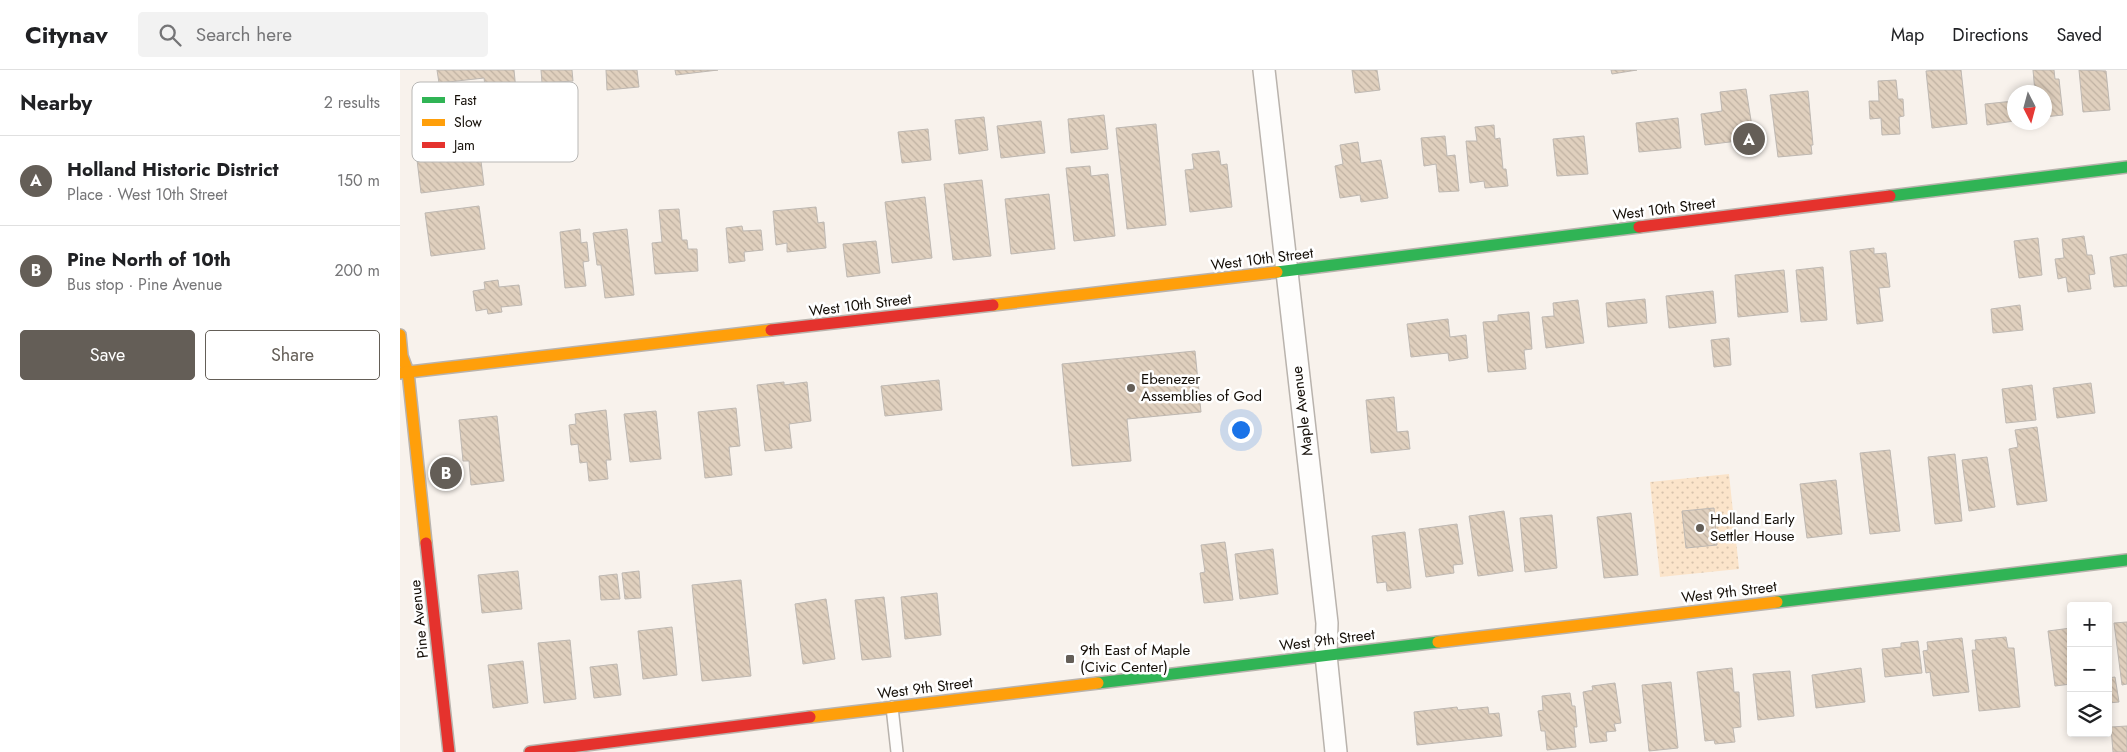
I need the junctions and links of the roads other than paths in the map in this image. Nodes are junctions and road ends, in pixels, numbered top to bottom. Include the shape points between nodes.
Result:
1 (1264, 70) edge
2 (2127, 167) edge
3 (1286, 271) junction
4 (400, 335) edge
5 (404, 372) edge
6 (2127, 560) edge
7 (1326, 655) junction
8 (892, 707) junction
9 (449, 752) edge
10 (530, 752) edge
11 (897, 752) edge
12 (1336, 752) edge

1 - 3 street, Maple Avenue
2 - 3 street, West 10th Street
3 - 5 street, West 10th Street
3 - 7 street, Maple Avenue via 1327,623
4 - 5 street, Pine Avenue
5 - 9 street, Pine Avenue
6 - 7 street, West 9th Street
7 - 8 street, West 9th Street
7 - 12 street, Maple Avenue
8 - 10 street, West 9th Street
8 - 11 lane

